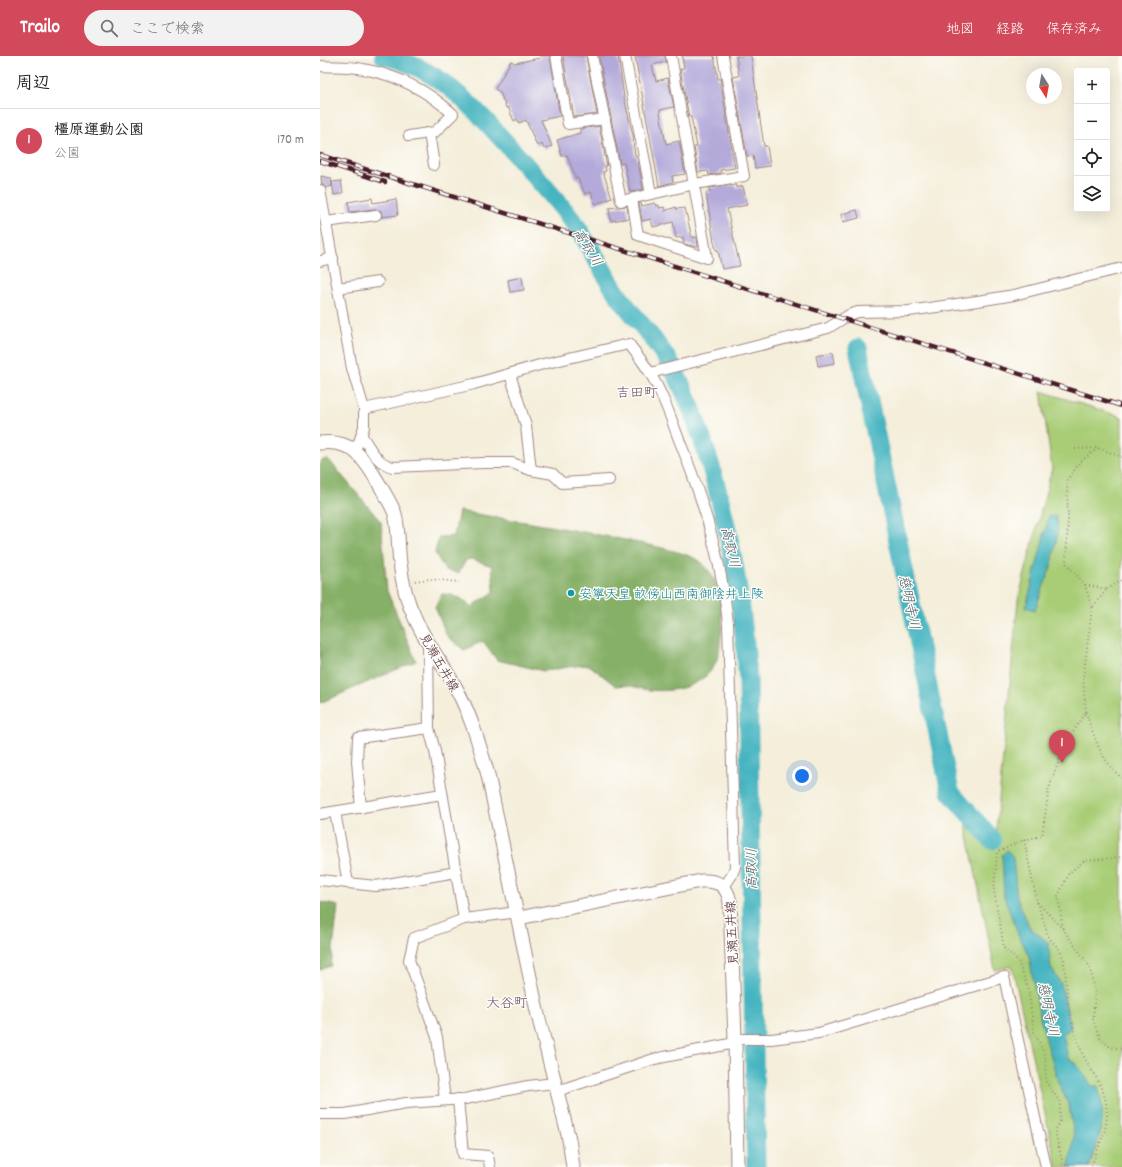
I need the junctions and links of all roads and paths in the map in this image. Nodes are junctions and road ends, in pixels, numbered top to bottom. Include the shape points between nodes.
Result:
1 (556, 56) edge
2 (592, 56) edge
3 (625, 56) edge
4 (671, 56) edge
5 (723, 56) edge
6 (320, 66) edge
7 (605, 119) junction
8 (429, 133) junction
9 (409, 136) dead end
10 (434, 165) dead end
11 (695, 184) junction
12 (320, 190) edge
13 (651, 194) junction
14 (632, 199) junction
15 (376, 215) dead end
16 (326, 222) junction
17 (332, 258) junction
18 (320, 261) edge
19 (1122, 268) edge
20 (378, 282) dead end
21 (338, 288) junction
22 (653, 372) junction
23 (510, 374) junction
24 (364, 408) junction
25 (362, 436) junction
26 (320, 443) edge
27 (1098, 448) junction
28 (1075, 449) dead end
29 (354, 450) junction
30 (1122, 457) edge
31 (531, 470) junction
32 (609, 480) dead end
33 (1122, 580) edge
34 (459, 582) dead end
35 (403, 583) junction
36 (1085, 585) junction
37 (1107, 589) junction
38 (1092, 609) junction
39 (428, 644) junction
40 (1086, 712) junction
41 (429, 728) junction
42 (1122, 778) edge
43 (442, 794) junction
44 (361, 808) junction
45 (335, 812) junction
46 (320, 814) edge
47 (1024, 840) junction
48 (1122, 856) edge
49 (456, 872) junction
50 (320, 880) edge
51 (348, 883) junction
52 (724, 887) junction
53 (1037, 902) junction
54 (518, 915) junction
55 (464, 919) junction
56 (1063, 929) junction
57 (737, 1041) junction
58 (1122, 1049) edge
59 (556, 1087) junction
60 (458, 1099) junction
61 (445, 1100) junction
62 (320, 1114) edge
63 (490, 1167) edge
64 (573, 1167) edge
65 (737, 1167) edge
66 (1046, 1167) edge
67 (1070, 1167) edge
68 (1091, 1167) edge

1 - 7 street via 568,124
2 - 7 street
3 - 13 street
4 - 11 street
5 - 11 street via 744,176
6 - 8 street via 362,68 384,74 427,94 453,114 435,132
7 - 14 street via 621,201
8 - 9 street
8 - 10 street
11 - 13 street
11 - 14 street via 707,258 638,235
12 - 16 street
13 - 14 street
15 - 16 street
16 - 17 street
17 - 18 street
17 - 21 street
19 - 22 street via 1014,295 909,311 858,312 849,314 828,328
20 - 21 street
21 - 24 street via 353,374
22 - 23 street via 629,344
22 - 52 street via 694,476 727,605 735,867
23 - 24 street
23 - 31 street via 526,426
24 - 25 street
25 - 29 street
25 - 31 street via 378,460 393,467 497,463 512,464
26 - 29 main road, 見瀬五井線 via 337,443
27 - 28 path
27 - 30 path
27 - 36 path via 1080,462 1066,480 1066,562
29 - 35 main road, 見瀬五井線 via 361,455 390,502 395,515
31 - 32 street via 553,474 562,483
33 - 37 path
34 - 35 path via 429,579
35 - 39 main road, 見瀬五井線 via 414,618
36 - 37 path
36 - 38 path
37 - 38 path
38 - 40 path via 1083,680
39 - 41 street
39 - 54 main road, 見瀬五井線 via 459,694 484,758
40 - 42 path via 1098,749
40 - 47 path via 1065,744 1049,788 1042,836
41 - 43 street
41 - 44 street via 358,738 357,762
43 - 44 street
43 - 49 street
44 - 45 street
45 - 46 street
45 - 51 street
47 - 53 path
47 - 67 path via 997,852 994,890 1004,948 1018,961 1029,992 1034,1032 1045,1054 1046,1082 1060,1102 1060,1121 1055,1131 1063,1164
48 - 56 path via 1084,861 1069,873 1058,896
49 - 51 street via 382,885
49 - 55 street
50 - 51 street
52 - 54 main road, 見瀬五井線 via 717,882 701,881
52 - 57 main road, 見瀬五井線 via 730,902
53 - 56 path
53 - 68 path via 1049,938 1064,960 1074,1032 1084,1057 1102,1088 1106,1102 1105,1130
54 - 55 street
54 - 59 main road, 見瀬五井線 via 537,1012
55 - 61 street via 414,938 410,953 410,967 437,1037
56 - 58 path via 1090,967 1095,992 1092,1020 1100,1038 1110,1047
57 - 59 street via 654,1059
57 - 65 main road, 見瀬五井線
57 - 66 street via 819,1033 1004,977
59 - 60 street via 534,1085
59 - 64 main road, 見瀬五井線
60 - 61 street
60 - 63 street via 463,1154 488,1156
61 - 62 street via 406,1103 345,1114

